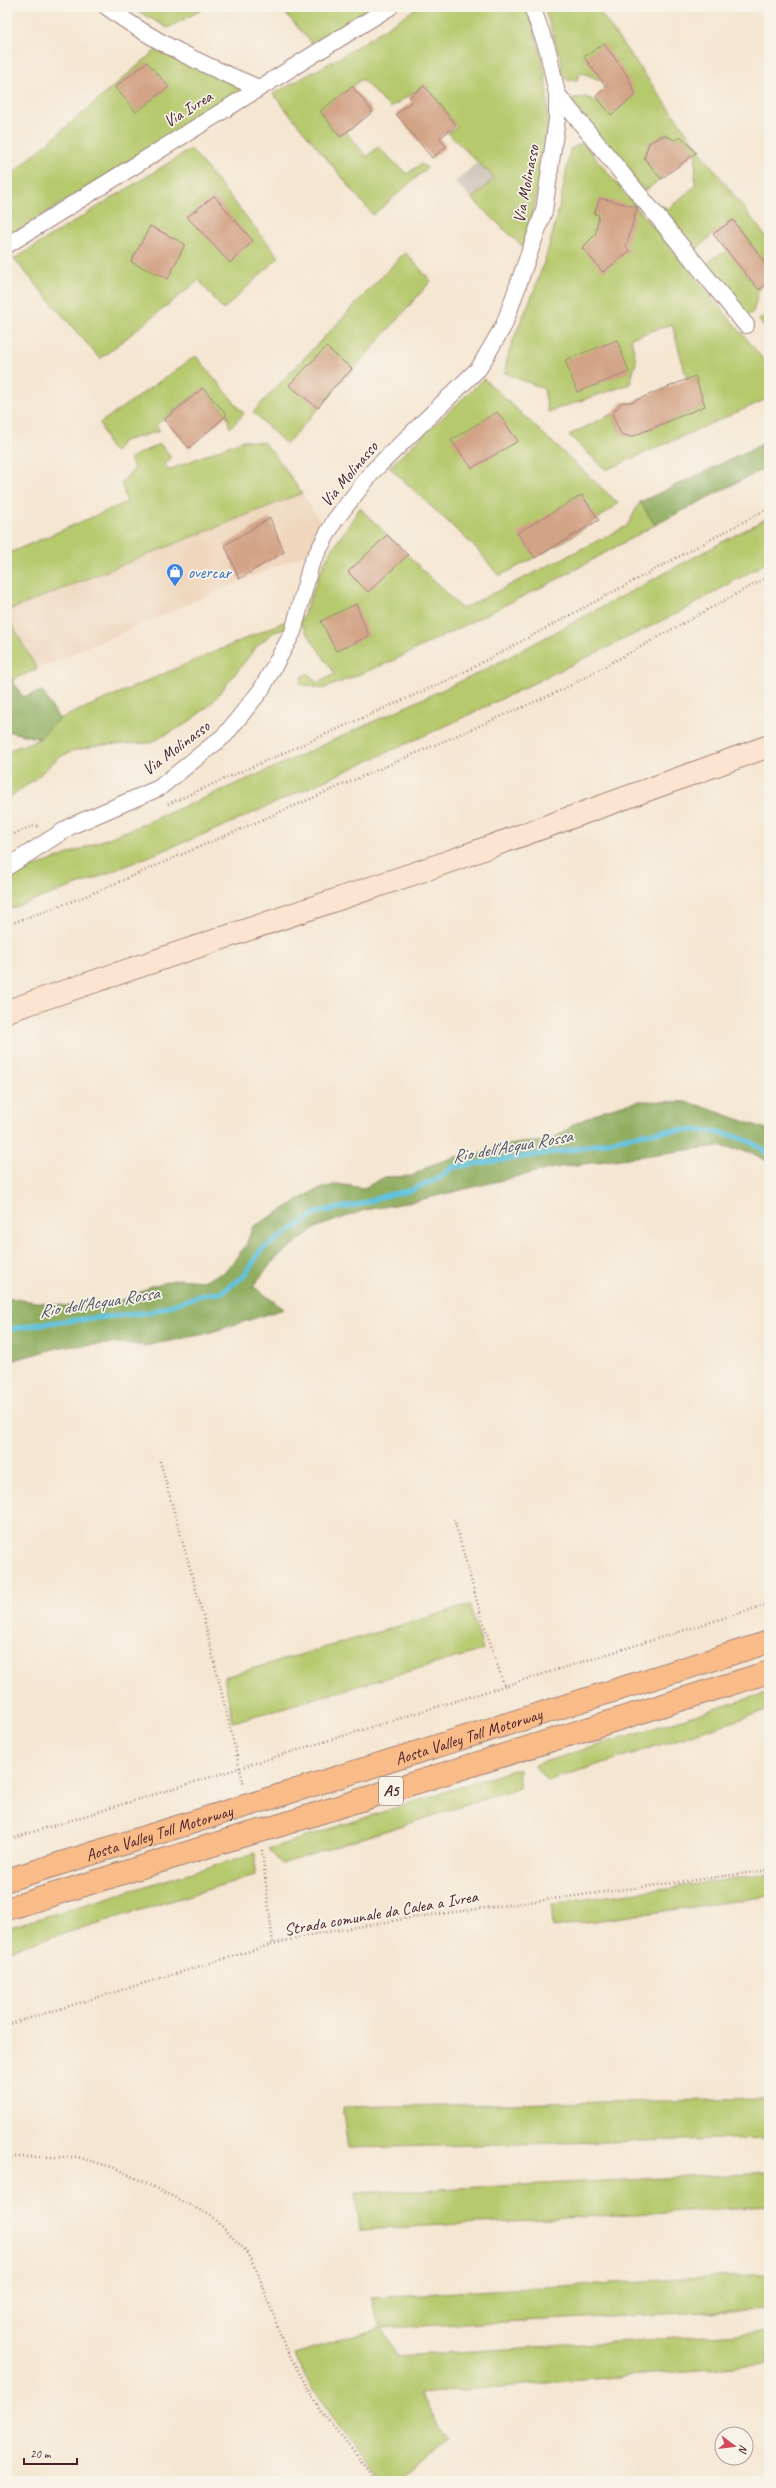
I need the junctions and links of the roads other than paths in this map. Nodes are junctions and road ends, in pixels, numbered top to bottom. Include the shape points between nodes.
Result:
1 (107, 7) edge
2 (390, 7) edge
3 (532, 7) edge
4 (259, 88) junction
5 (557, 94) junction
6 (7, 245) edge
7 (746, 325) dead end
8 (769, 746) edge
9 (7, 867) edge
10 (7, 1011) edge
11 (769, 1642) edge
12 (769, 1672) edge
13 (7, 1880) edge
14 (7, 1909) edge

1 - 4 street via 204,65
2 - 4 street, Via Ivrea
3 - 5 street, Via Molinasso via 548,51
4 - 6 street, Via Ivrea
5 - 7 street
5 - 9 street, Via Molinasso via 557,119 544,211 504,325 479,368 374,470 335,520 311,564 293,632 261,690 225,735 159,788 71,826
8 - 10 main road via 439,864
11 - 13 highway, Aosta Valley Toll Motorway / A5, bridge
12 - 14 highway, Aosta Valley Toll Motorway / A5, bridge

